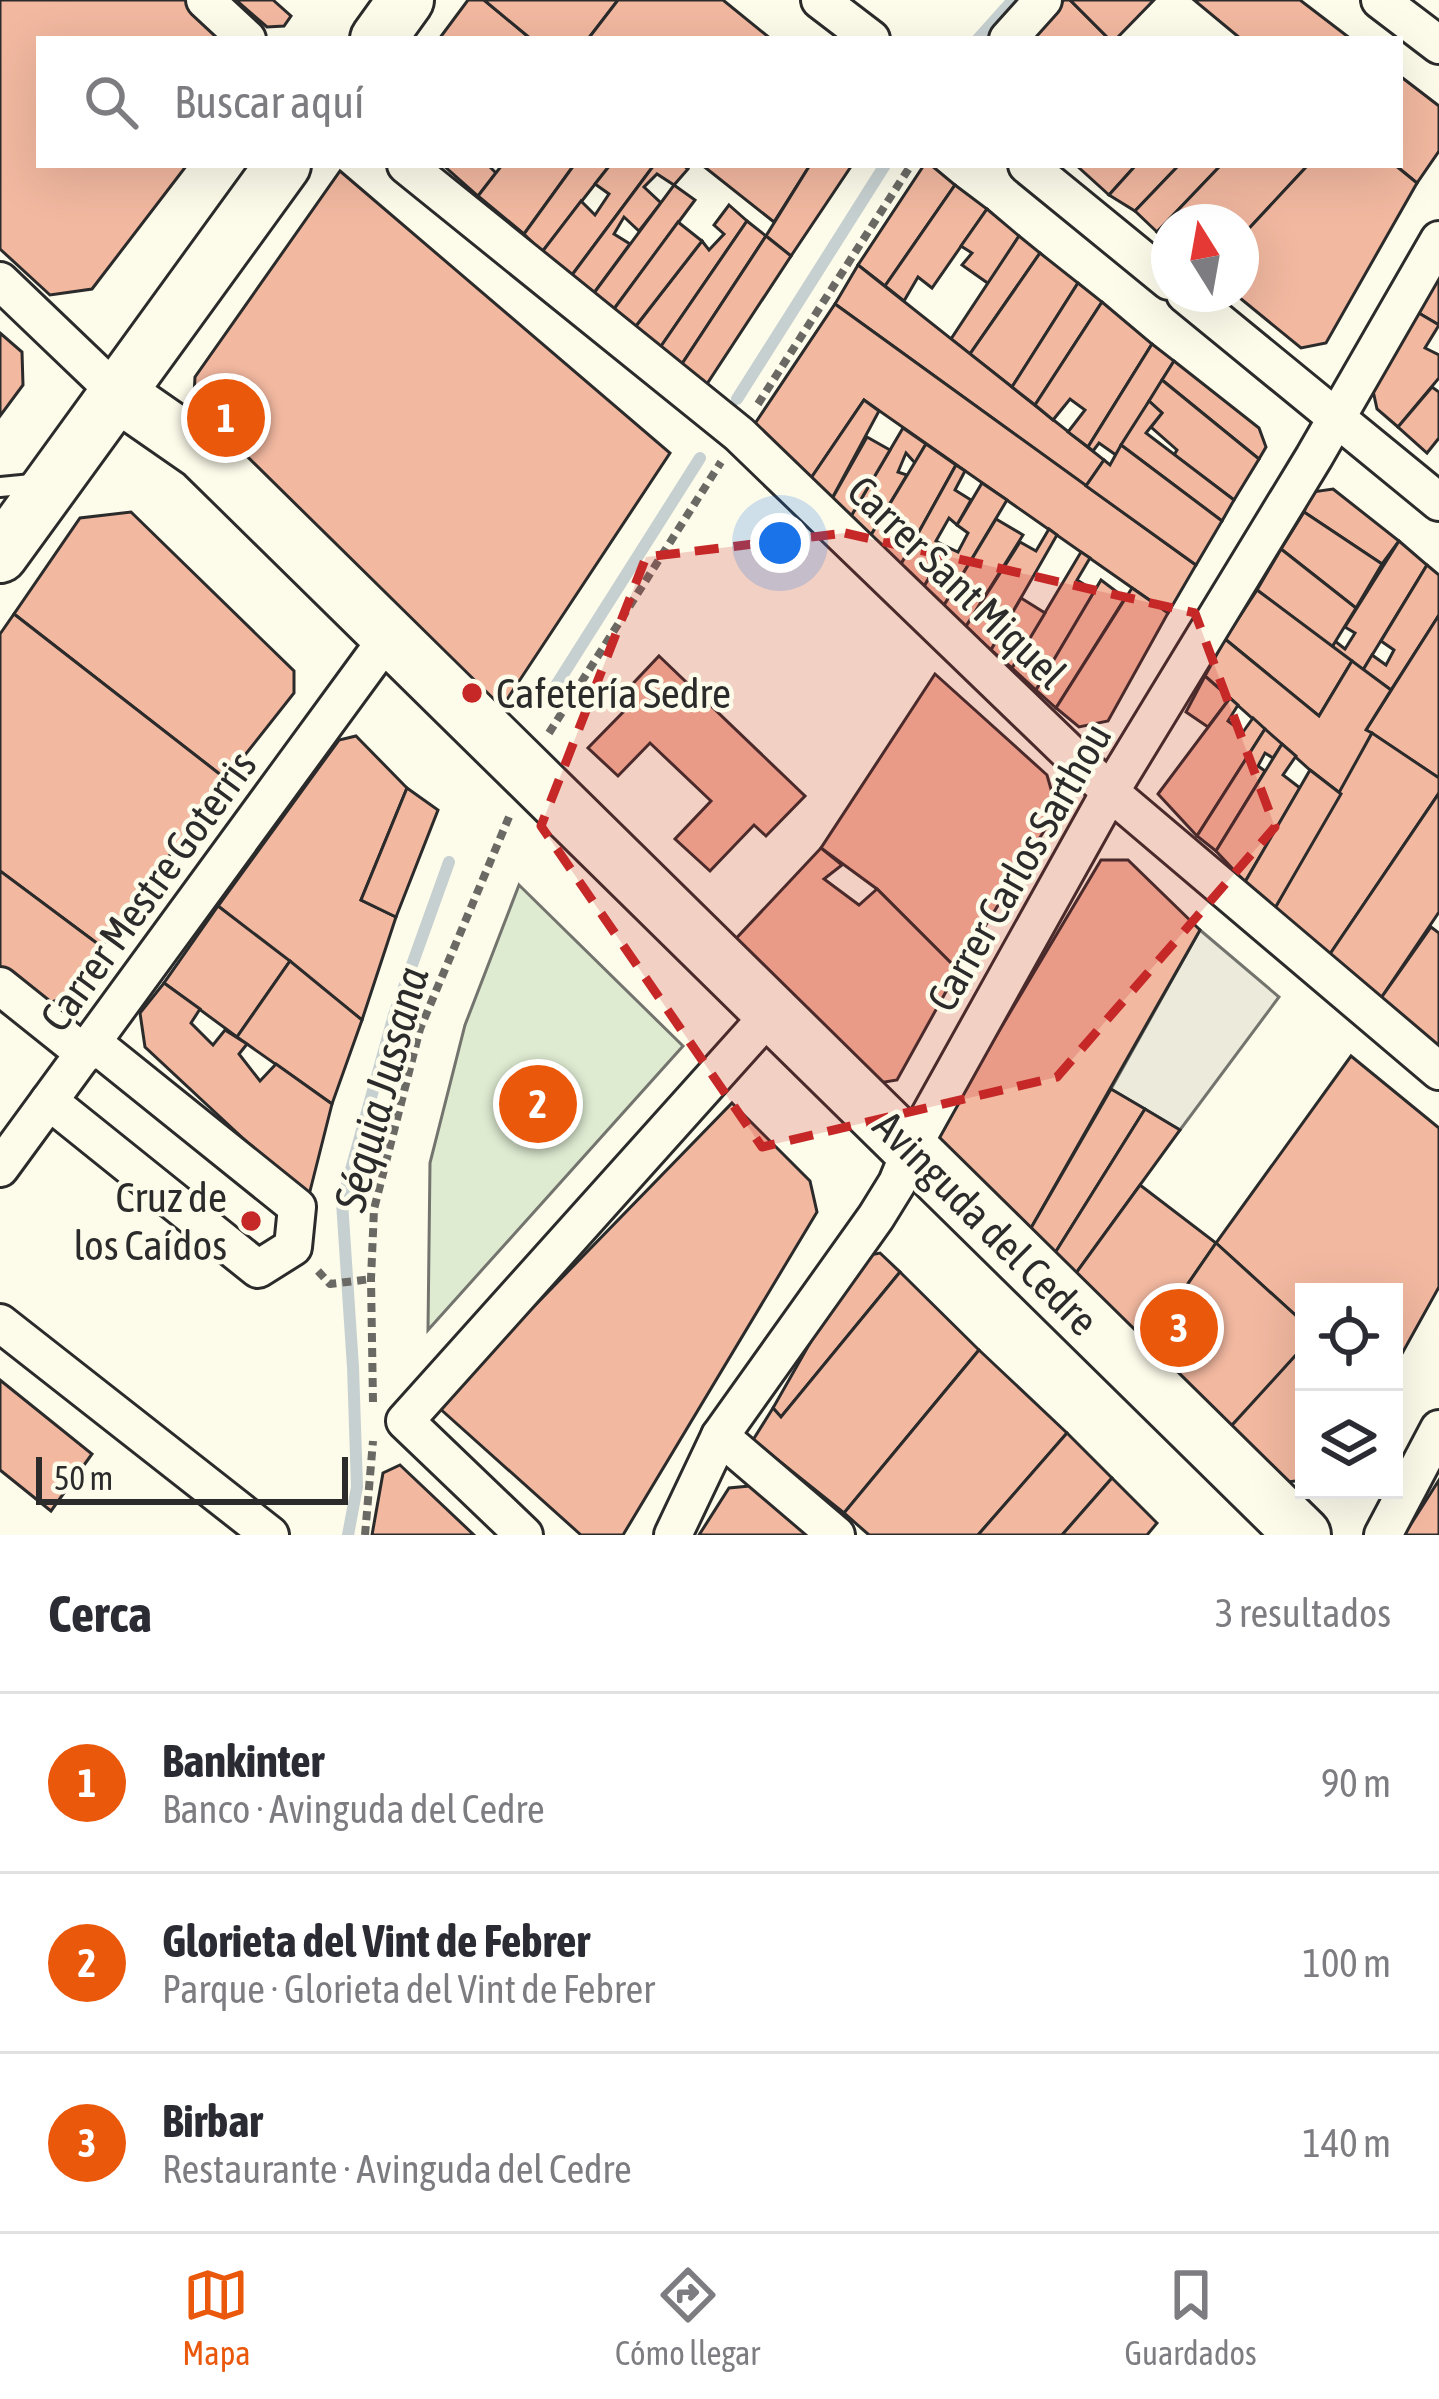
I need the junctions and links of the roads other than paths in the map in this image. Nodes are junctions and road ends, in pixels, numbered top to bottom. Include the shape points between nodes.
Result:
1 (205, 0) edge
2 (406, 0) edge
3 (820, 0) edge
4 (1043, 0) edge
5 (1380, 0) edge
6 (244, 36) edge
7 (380, 36) edge
8 (867, 36) edge
9 (1011, 36) edge
10 (1439, 45) edge
11 (282, 168) edge
12 (410, 168) edge
13 (1031, 168) edge
14 (1439, 241) edge
15 (1151, 266) edge
16 (0, 280) edge
17 (1207, 312) edge
18 (117, 393) junction
19 (1337, 417) junction
20 (26, 485) edge
21 (1439, 502) edge
22 (0, 555) edge
23 (378, 651) junction
24 (1110, 792) junction
25 (0, 986) edge
26 (761, 1025) junction
27 (88, 1048) junction
28 (1439, 1071) edge
29 (49, 1101) junction
30 (904, 1166) junction
31 (0, 1168) edge
32 (0, 1323) edge
33 (1439, 1430) edge
34 (720, 1436) junction
35 (271, 1535) edge
36 (524, 1535) edge
37 (674, 1535) edge
38 (836, 1535) edge
39 (1257, 1535) edge
40 (1303, 1535) edge
41 (1383, 1535) edge

1 - 6 street
2 - 7 street
3 - 8 street
4 - 9 street
5 - 10 street
11 - 18 street
12 - 24 street, Carrer Sant Miquel via 739,434
13 - 15 street
14 - 19 street, Carrer Carlos Sarthou
16 - 18 street
17 - 19 street
18 - 20 street
18 - 23 street, Avinguda del Cedre via 202,452
19 - 21 street
19 - 24 street, Carrer Carlos Sarthou
20 - 22 street
23 - 26 street, Avinguda del Cedre
23 - 27 street, Carrer Mestre Goterris
24 - 28 street, Carrer Sant Miquel
24 - 30 street, Carrer Carlos Sarthou
25 - 27 street
26 - 30 street, Avinguda del Cedre
26 - 36 street via 405,1421
27 - 29 street, Carrer Mestre Goterris
27 - 29 street via 297,1207 293,1247 258,1269
29 - 31 street, Carrer Mestre Goterris
30 - 34 street, Carrer Carlos Sarthou
30 - 39 street, Avinguda del Cedre
30 - 40 street, Avinguda del Cedre
32 - 35 street
33 - 41 street
34 - 37 street, Carrer Carlos Sarthou
34 - 38 street

